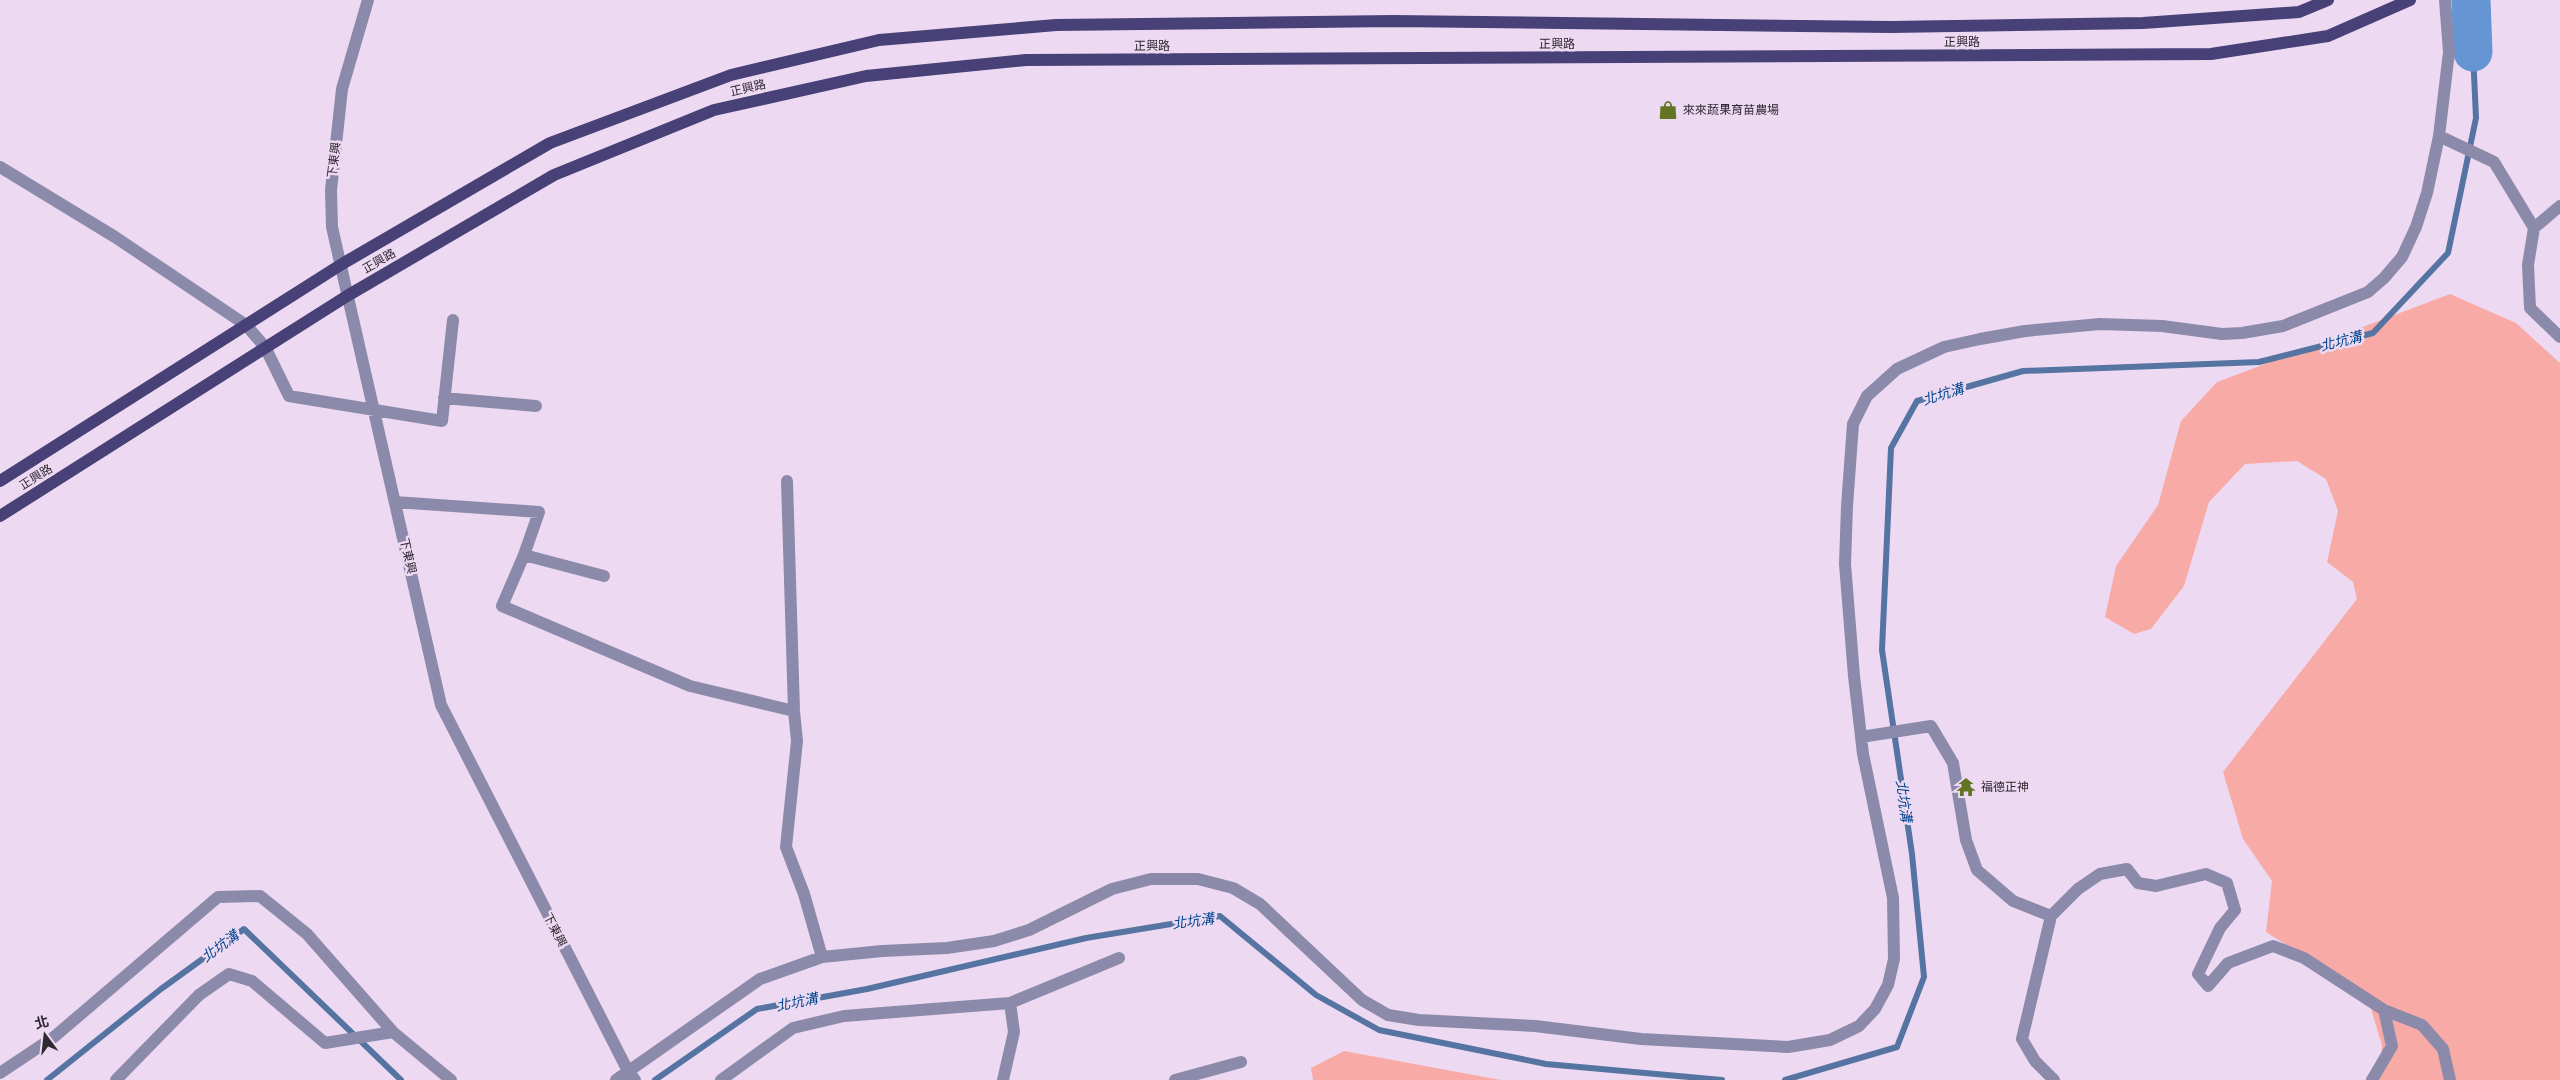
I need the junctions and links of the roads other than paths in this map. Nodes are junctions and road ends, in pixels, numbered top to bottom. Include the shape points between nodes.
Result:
1 (368, 0) edge
2 (2328, 0) edge
3 (2410, 0) edge
4 (2446, 0) edge
5 (2439, 136) junction
6 (0, 167) edge
7 (2560, 206) edge
8 (2534, 228) junction
9 (342, 264) junction
10 (346, 296) junction
11 (453, 320) dead end
12 (246, 325) junction
13 (2560, 337) edge
14 (265, 347) junction
15 (444, 398) junction
16 (536, 406) dead end
17 (374, 409) junction
18 (0, 480) edge
19 (787, 481) dead end
20 (395, 502) junction
21 (0, 516) edge
22 (524, 555) junction
23 (604, 576) dead end
24 (794, 711) junction
25 (1862, 737) junction
26 (2051, 916) junction
27 (822, 957) junction
28 (1119, 958) dead end
29 (1010, 1003) junction
30 (2384, 1010) junction
31 (393, 1032) junction
32 (1241, 1062) dead end
33 (0, 1073) edge
34 (631, 1075) edge
35 (116, 1080) edge
36 (451, 1080) edge
37 (616, 1080) edge
38 (722, 1080) edge
39 (1002, 1080) edge
40 (1175, 1080) edge
41 (2054, 1080) edge
42 (2372, 1080) edge
43 (2450, 1080) edge

1 - 9 street, 下東興 via 342,89 331,190 332,227
2 - 9 main road, 正興路 via 2299,12 2143,23 1891,27 1392,21 1086,25 879,40 731,75 550,143
3 - 10 main road, 正興路 via 2328,36 2211,54 1026,60 866,76 714,110 554,175
4 - 5 street via 2449,52
5 - 8 street via 2494,162
5 - 25 street via 2416,227 2402,257 2368,292 2283,326 2242,333 2100,324 1980,339 1944,347 1897,369 1867,396 1853,424 1846,554 1854,676
6 - 12 street via 115,237
7 - 8 street
8 - 13 street via 2528,265 2530,308
9 - 10 street, 下東興
9 - 12 main road, 正興路
10 - 14 main road, 正興路
10 - 17 street, 下東興
11 - 15 street
12 - 14 street
12 - 18 main road, 正興路
14 - 17 street via 289,396
14 - 21 main road, 正興路
15 - 16 street
15 - 17 street via 442,421
17 - 20 street, 下東興
19 - 24 street
20 - 22 street via 539,512
20 - 34 street, 下東興 via 441,705
22 - 23 street
22 - 24 street via 502,606 690,686
24 - 27 street via 797,741 786,846
25 - 26 street via 1931,726 1952,763 1966,840 1977,870 2013,901
25 - 27 street via 1893,898 1894,959 1888,985 1875,1008 1859,1026 1830,1040 1788,1047 1641,1039 1535,1026 1388,1016 1362,1000 1260,904 1234,888 1198,879 1151,879 1112,889 1029,930 994,941 947,948
26 - 30 street via 2078,889 2100,874 2127,869 2138,883 2156,886 2206,874 2227,883 2235,910 2220,928 2198,974 2208,986 2228,963 2273,946 2304,958
26 - 41 street via 2022,1039 2035,1060
27 - 34 street via 760,979
28 - 29 street
29 - 38 street via 844,1016 793,1028
29 - 39 street via 1014,1032
30 - 42 street via 2392,1046
30 - 43 street via 2422,1026 2443,1049
31 - 33 street via 307,934 260,896 218,897 54,1037
31 - 35 street via 325,1043 252,981 229,974 199,995
31 - 36 street
32 - 40 street
34 - 37 street

